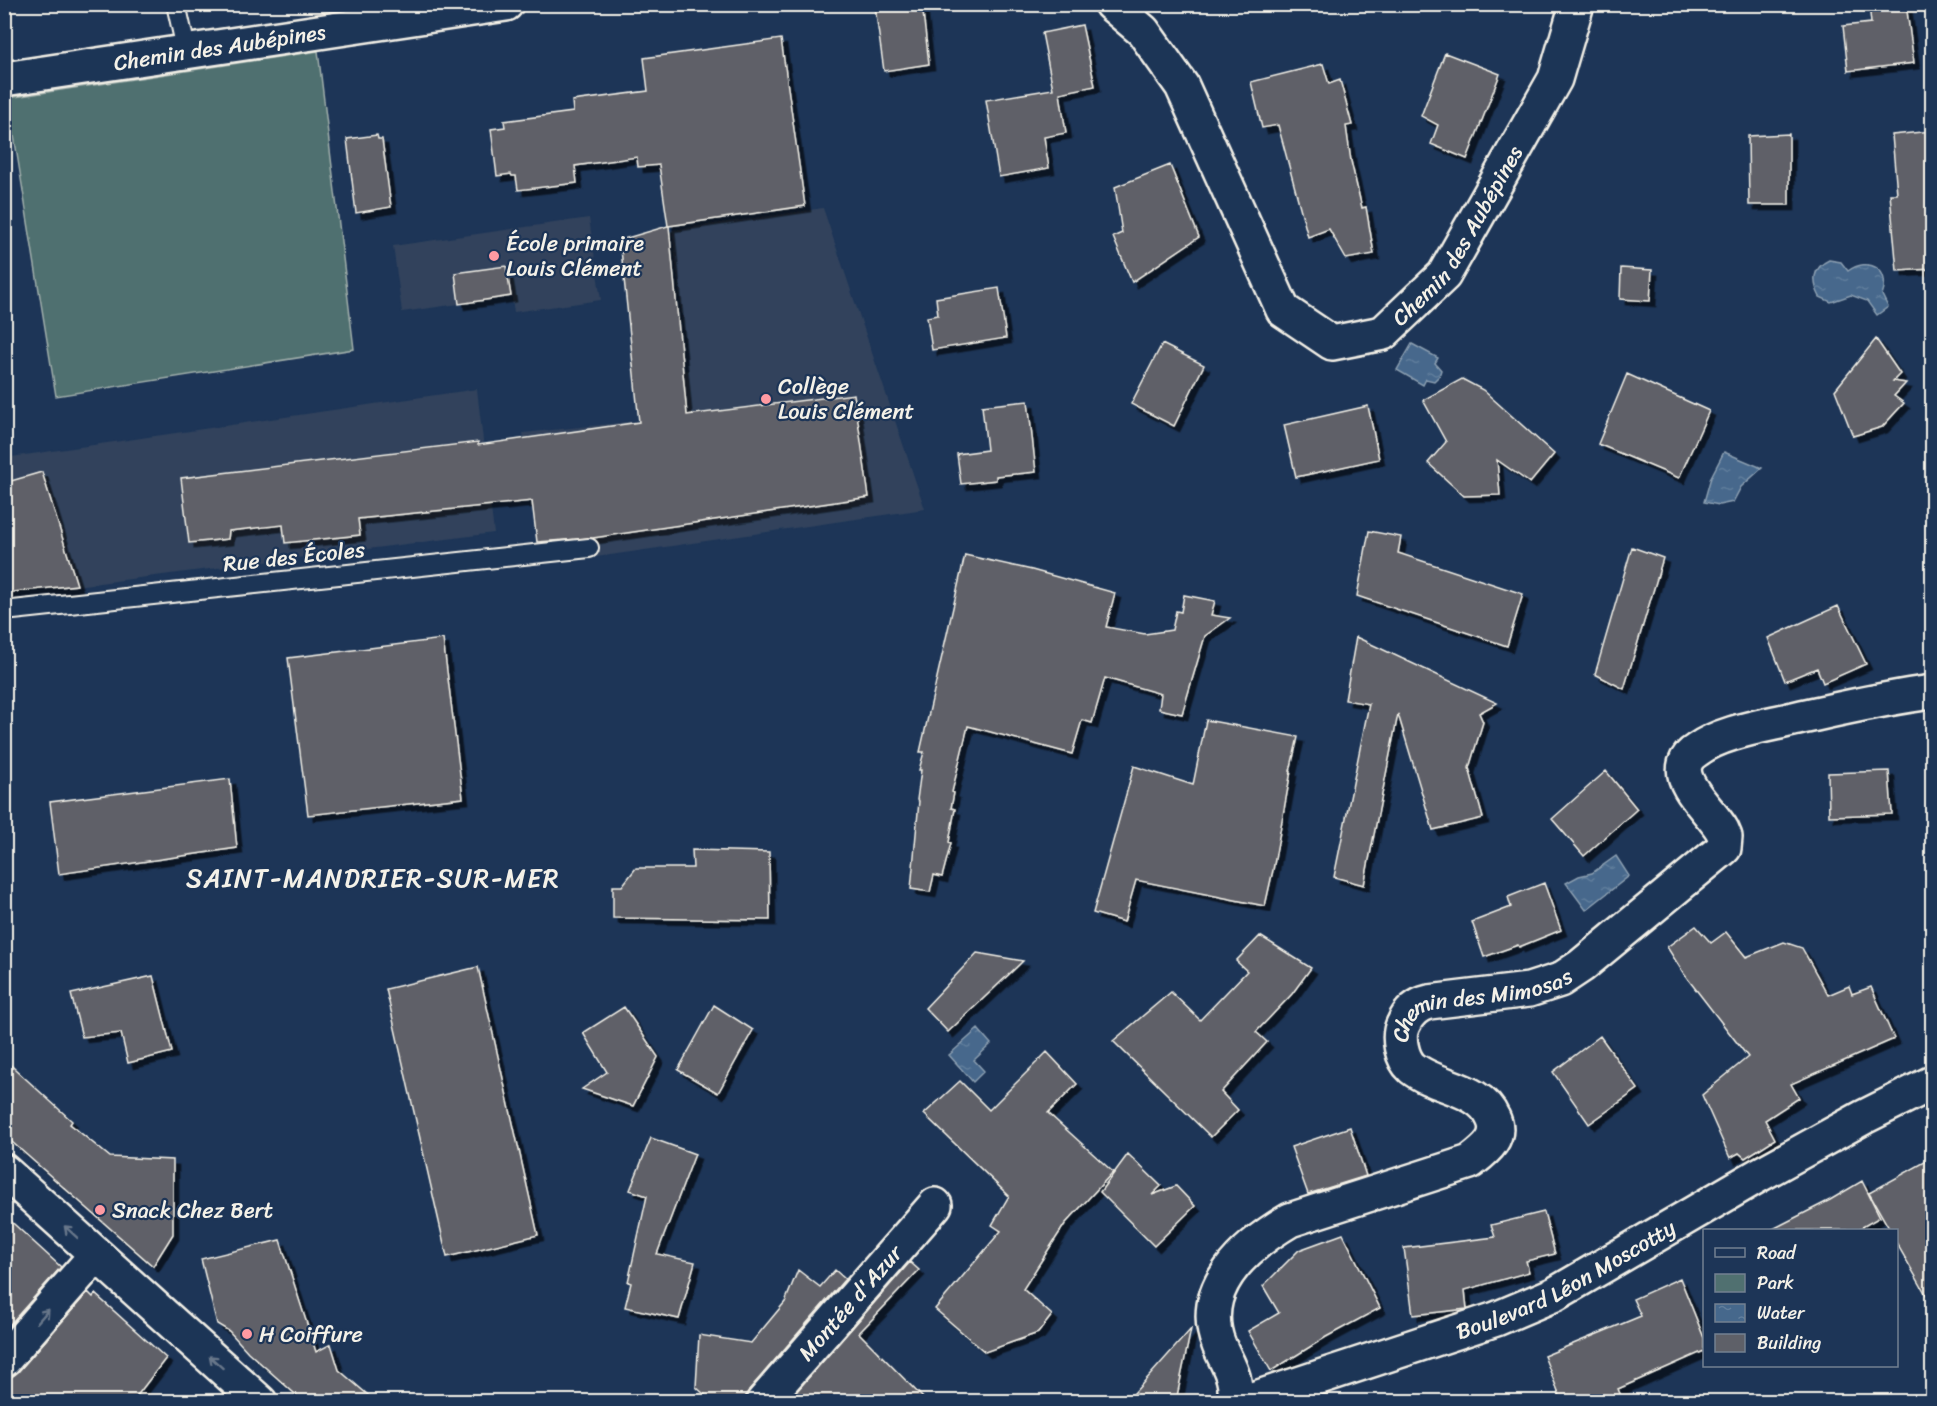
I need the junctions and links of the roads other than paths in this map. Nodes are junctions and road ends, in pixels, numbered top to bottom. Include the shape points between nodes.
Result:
1 (176, 4) edge
2 (506, 4) edge
3 (1111, 4) edge
4 (1577, 4) edge
5 (390, 13) edge
6 (187, 53) junction
7 (4, 79) edge
8 (589, 548) dead end
9 (4, 611) edge
10 (1932, 692) edge
11 (1932, 1083) edge
12 (4, 1171) edge
13 (935, 1205) dead end
14 (96, 1255) junction
15 (4, 1360) edge
16 (260, 1401) edge
17 (763, 1401) edge
18 (1234, 1401) edge
19 (1244, 1401) edge

1 - 6 lane
2 - 5 street, Chemin des Aubépines
3 - 4 street, Chemin des Aubépines via 1143,31 1182,86 1283,310 1332,343 1383,333 1444,275 1555,79
5 - 6 street, Chemin des Aubépines
6 - 7 street, Chemin des Aubépines
8 - 9 lane, Rue des Écoles
10 - 18 street, Chemin des Mimosas via 1765,726 1722,737 1697,749 1685,764 1685,773 1693,792 1722,830 1724,848 1560,980 1529,990 1429,1002 1414,1008 1400,1032 1407,1062 1424,1075 1485,1104 1496,1122 1493,1142 1470,1162 1290,1220 1244,1253 1215,1294 1213,1315 1214,1331 1236,1383
11 - 19 street, Boulevard Léon Moscotty via 1759,1175 1555,1294 1496,1319
14 -> 12 street
13 - 17 street, Montée d'Azur
15 -> 14 street
16 -> 14 street

